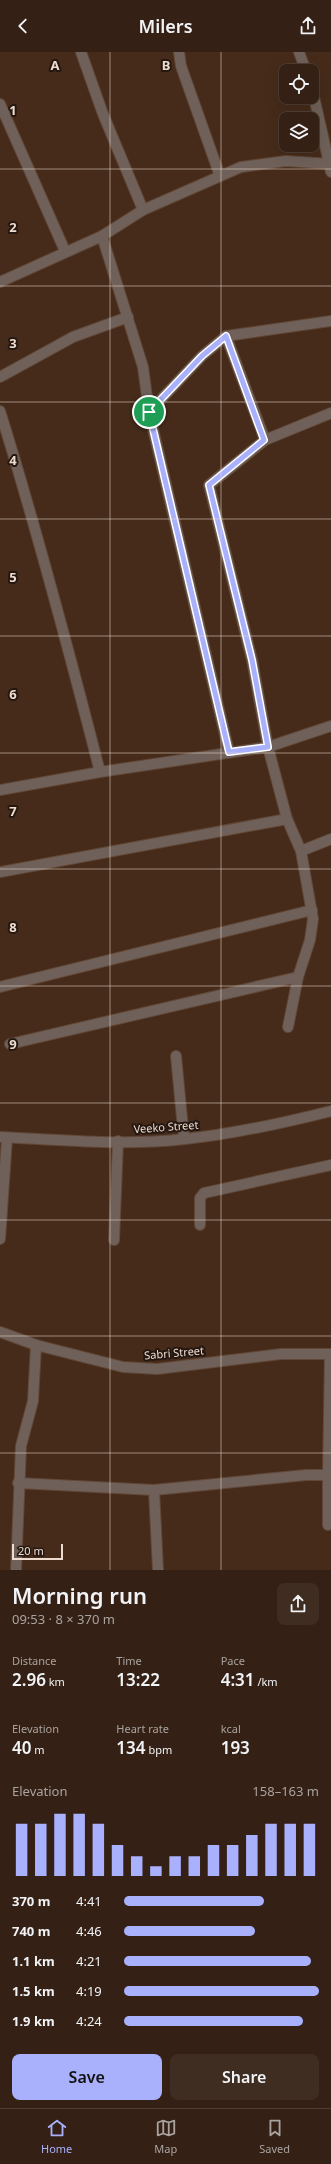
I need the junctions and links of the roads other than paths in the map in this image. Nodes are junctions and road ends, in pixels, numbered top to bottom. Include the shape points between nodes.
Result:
1 (80, 52) edge
2 (179, 52) edge
3 (299, 52) edge
4 (303, 64) edge
5 (0, 104) edge
6 (316, 104) edge
7 (330, 167) edge
8 (220, 176) junction
9 (144, 210) junction
10 (102, 236) junction
11 (65, 251) junction
12 (0, 282) edge
13 (128, 317) junction
14 (331, 321) edge
15 (226, 336) junction
16 (0, 377) edge
17 (0, 411) edge
18 (149, 412) junction
19 (331, 413) edge
20 (264, 440) junction
21 (331, 726) edge
22 (268, 747) junction
23 (229, 752) junction
24 (100, 772) junction
25 (0, 790) edge
26 (287, 820) junction
27 (331, 839) edge
28 (300, 851) junction
29 (0, 872) edge
30 (312, 910) junction
31 (298, 977) junction
32 (0, 987) edge
33 (288, 1027) dead end
34 (10, 1044) dead end
35 (176, 1056) dead end
36 (331, 1111) edge
37 (4, 1137) edge
38 (184, 1139) junction
39 (118, 1141) junction
40 (331, 1165) edge
41 (200, 1225) dead end
42 (0, 1239) edge
43 (114, 1240) dead end
44 (0, 1332) edge
45 (36, 1345) junction
46 (331, 1354) edge
47 (328, 1476) junction
48 (18, 1483) junction
49 (154, 1490) junction
50 (328, 1525) dead end
51 (16, 1570) edge
52 (158, 1570) edge

1 - 9 street
2 - 8 street via 181,66
3 - 4 street
5 - 11 street
6 - 7 street
7 - 8 street via 286,161 241,167
8 - 9 street
9 - 10 street
10 - 11 street
10 - 13 street
11 - 12 street
13 - 16 street via 73,337
13 - 18 street via 143,367
14 - 15 street
15 - 18 street via 202,356
15 - 20 street
17 - 24 street via 28,500
18 - 23 street
19 - 20 street
20 - 22 street via 209,485 252,660
21 - 22 street
22 - 23 street
22 - 26 street
23 - 24 street
24 - 25 street
26 - 28 street
26 - 29 street
27 - 28 street
28 - 30 street
30 - 31 street via 310,940
30 - 32 street
31 - 33 street
31 - 34 street
35 - 38 street
36 - 38 street, Veeko Street via 265,1128
37 - 39 street, Veeko Street
37 - 42 street
38 - 39 street, Veeko Street
39 - 43 street
40 - 41 street via 204,1193 200,1198
44 - 45 street, Sabri Street
45 - 46 street, Sabri Street via 123,1367 157,1369 281,1354
45 - 48 street via 32,1401 20,1446
46 - 47 street
47 - 49 street via 306,1475
47 - 50 street
48 - 49 street
48 - 51 street
49 - 52 street

